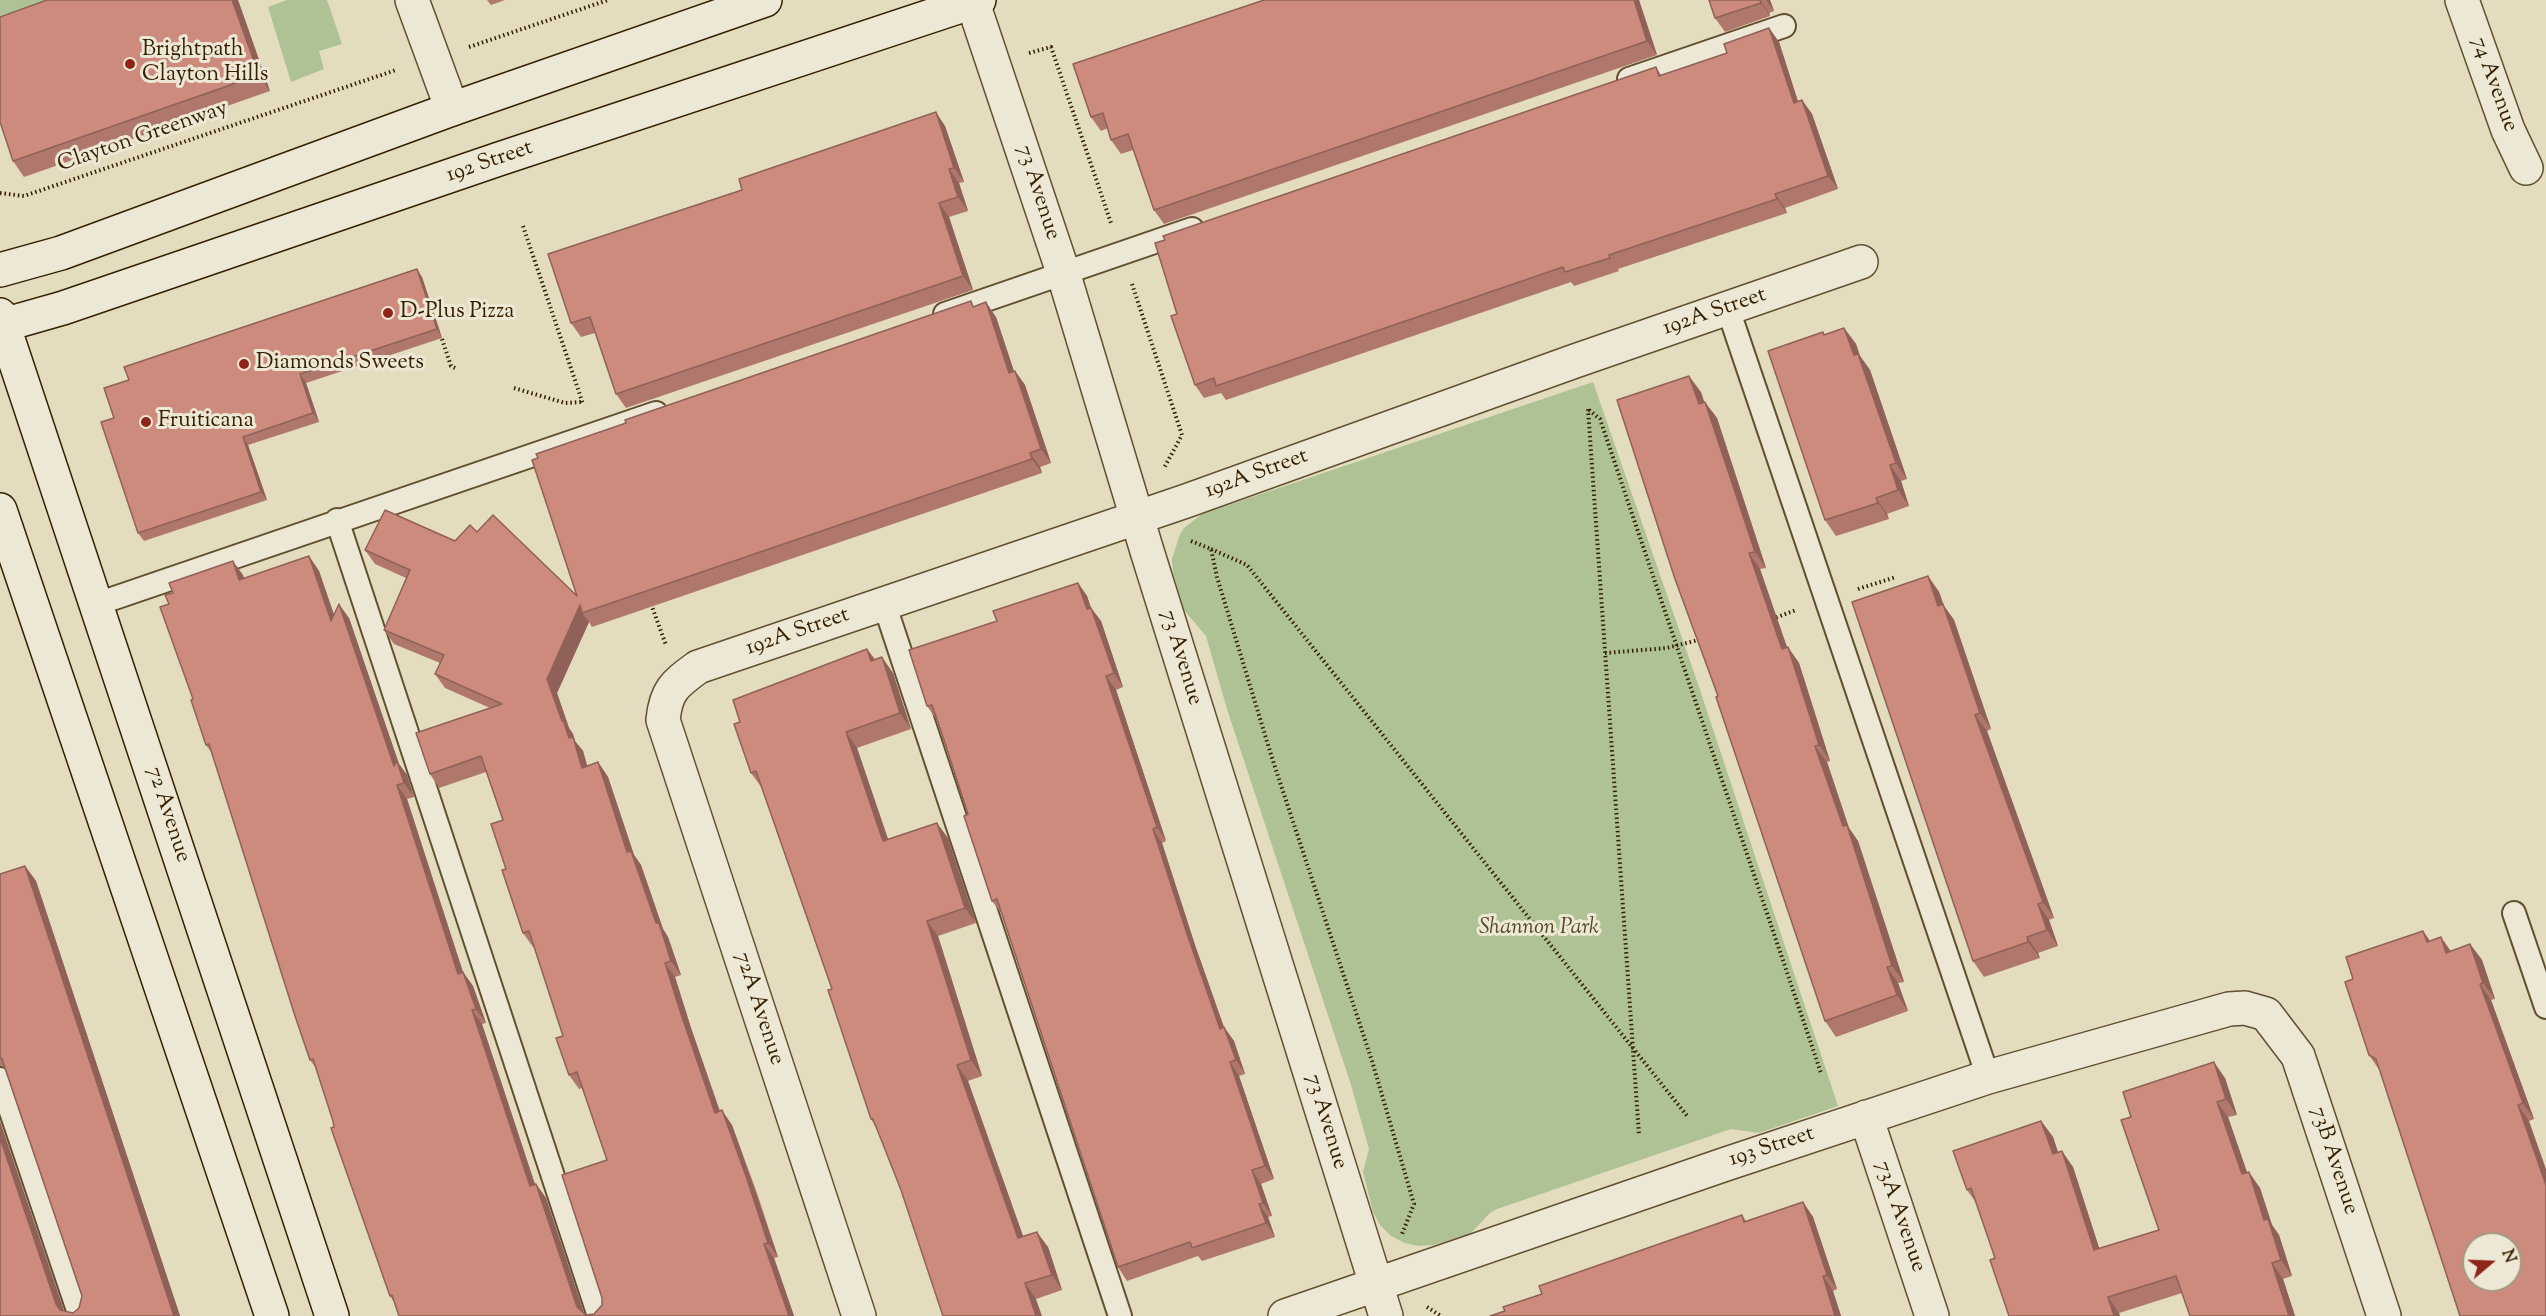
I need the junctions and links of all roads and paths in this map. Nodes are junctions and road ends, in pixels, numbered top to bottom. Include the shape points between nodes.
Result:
1 (412, 0) edge
2 (608, 0) edge
3 (765, 0) edge
4 (2462, 0) edge
5 (975, 1) edge
6 (1784, 26) dead end
7 (473, 46) dead end
8 (398, 69) dead end
9 (1605, 87) edge
10 (452, 109) junction
11 (2526, 168) dead end
12 (0, 193) edge
13 (1216, 221) edge
14 (523, 226) dead end
15 (1862, 262) dead end
16 (0, 270) edge
17 (1063, 273) junction
18 (1728, 309) junction
19 (928, 319) edge
20 (1, 322) edge
21 (442, 339) dead end
22 (455, 369) dead end
23 (514, 388) dead end
24 (672, 408) edge
25 (0, 510) edge
26 (1137, 517) junction
27 (337, 520) junction
28 (1186, 539) dead end
29 (1211, 549) junction
30 (1896, 577) dead end
31 (1856, 590) dead end
32 (648, 597) edge
33 (884, 603) junction
34 (97, 604) junction
35 (1797, 609) dead end
36 (1767, 621) edge
37 (1709, 638) edge
38 (1676, 646) junction
39 (667, 649) dead end
40 (1605, 652) junction
41 (665, 702) joint
42 (2514, 913) dead end
43 (2546, 1007) edge
44 (2266, 1014) joint
45 (1633, 1047) junction
46 (1821, 1073) dead end
47 (1988, 1077) junction
48 (0, 1079) edge
49 (1688, 1117) dead end
50 (1866, 1117) junction
51 (1639, 1135) dead end
52 (1400, 1238) dead end
53 (253, 1256) junction
54 (1376, 1285) junction
55 (1420, 1303) dead end
56 (80, 1316) edge
57 (272, 1316) edge
58 (286, 1316) edge
59 (332, 1316) edge
60 (599, 1316) edge
61 (859, 1316) edge
62 (1120, 1316) edge
63 (1285, 1316) edge
64 (1386, 1316) edge
65 (1441, 1316) edge
66 (1932, 1316) edge
67 (2384, 1316) edge

1 - 10 street
2 - 7 path
3 - 10 street
4 - 11 street, 74 Avenue via 2508,130
5 - 17 street, 73 Avenue
5 - 20 street, 192 Street via 63,308
6 - 9 lane
8 - 12 path, Clayton Greenway via 24,196
10 - 16 street via 61,253
13 - 17 lane
14 - 23 path via 583,404 565,403
15 - 18 street, 192A Street
17 - 19 lane
17 - 26 street, 73 Avenue
18 - 26 street, 192A Street
18 - 47 lane
20 - 34 street, 72 Avenue
21 - 22 path
24 - 27 lane
25 - 53 street
26 - 33 street, 192A Street
26 - 54 street, 73 Avenue
27 - 34 lane
27 - 60 lane
28 - 29 path
29 - 45 path via 1247,565
29 - 52 path via 1272,758 1372,1061 1414,1204
30 - 31 path
32 - 39 path
33 - 41 street, 192A Street via 698,667 671,688
33 - 62 lane
34 - 59 street, 72 Avenue
35 - 36 path
37 - 38 path
38 - 40 path
38 - 40 path via 1600,419 1588,409
38 - 46 path
40 - 45 path
41 - 61 street, 72A Avenue via 663,720
42 - 43 lane
44 - 47 street, 193 Street via 2245,1008 2229,1009
44 - 67 street, 73B Avenue via 2290,1043 2303,1068
45 - 49 path
45 - 51 path
47 - 50 street, 193 Street
48 - 56 lane
50 - 54 street, 193 Street
50 - 66 street, 73A Avenue
53 - 57 street
53 - 58 street
54 - 63 street, 193 Street
54 - 64 street, 73 Avenue
55 - 65 path

